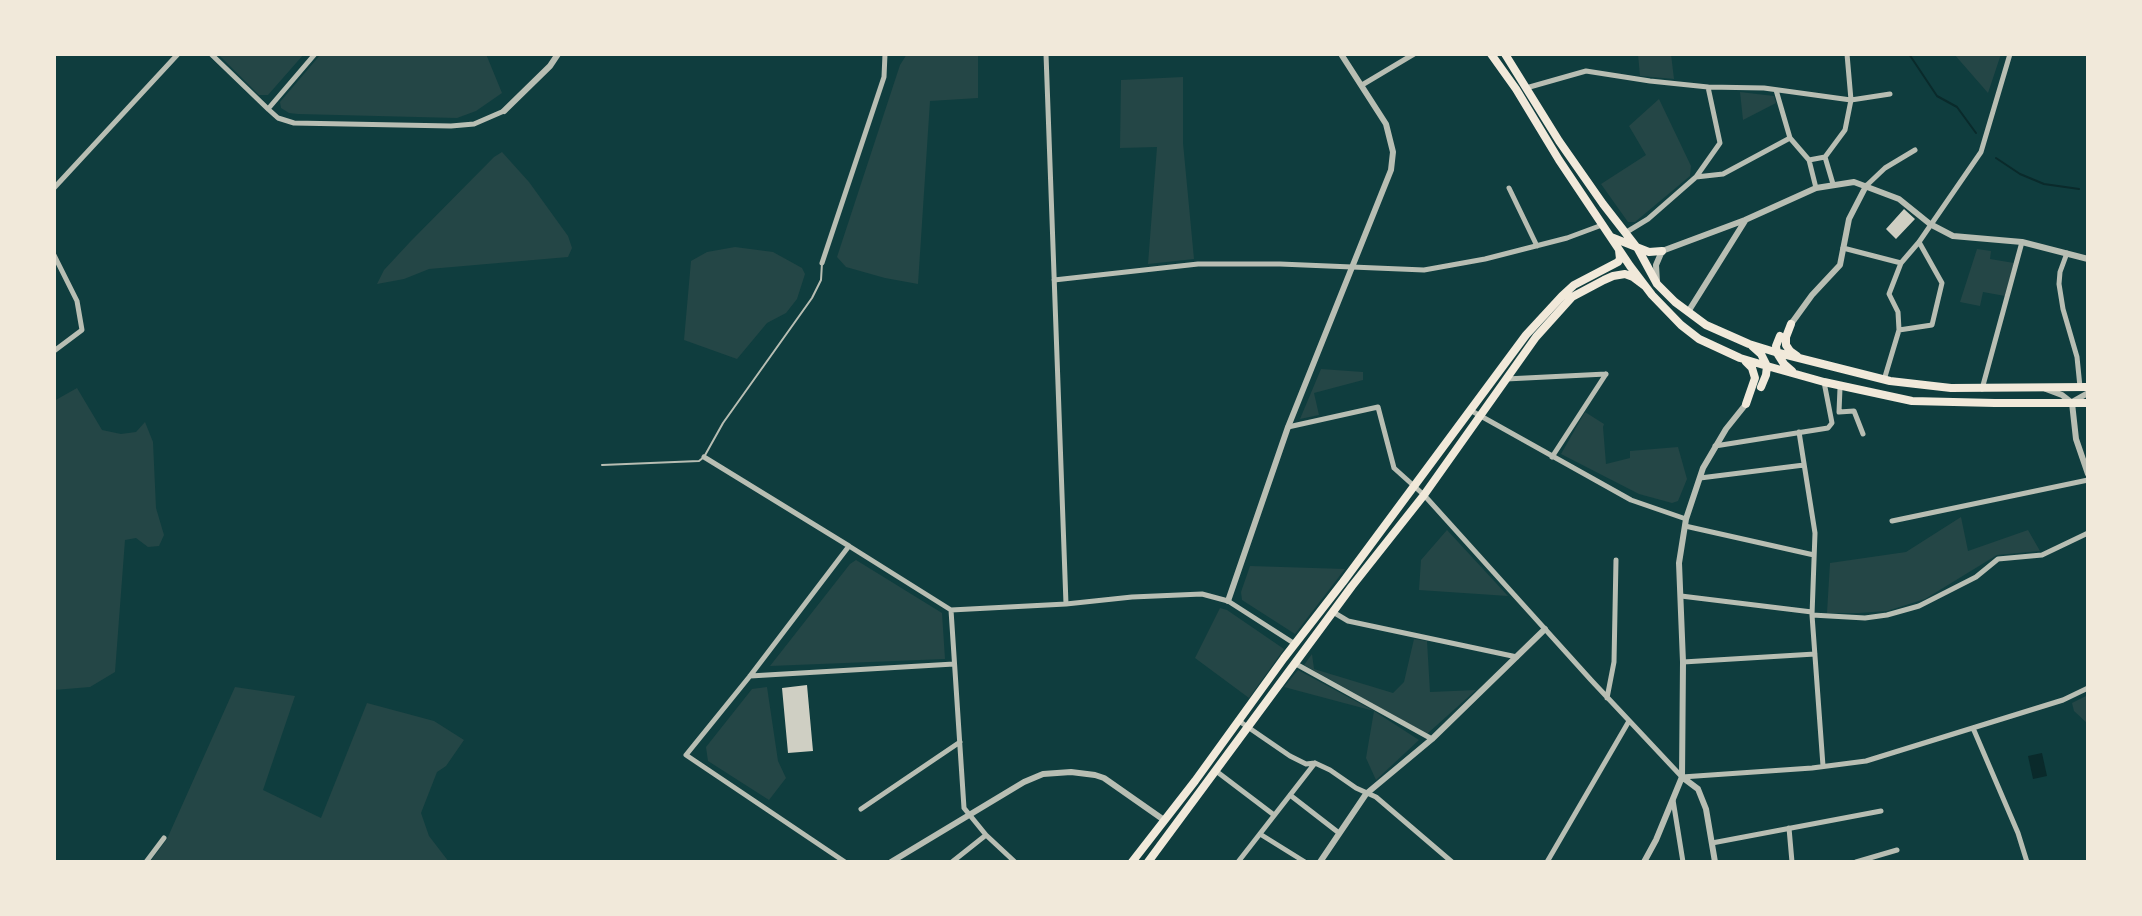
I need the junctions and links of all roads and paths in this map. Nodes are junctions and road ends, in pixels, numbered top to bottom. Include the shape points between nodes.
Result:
1 (178, 54) edge
2 (211, 54) edge
3 (315, 54) edge
4 (558, 54) edge
5 (885, 54) edge
6 (1046, 54) edge
7 (1341, 54) edge
8 (1414, 54) edge
9 (1491, 54) edge
10 (1505, 54) edge
11 (1510, 54) edge
12 (1847, 54) edge
13 (2010, 54) edge
14 (1513, 66) junction
15 (1362, 85) junction
16 (1708, 87) junction
17 (1526, 88) junction
18 (1776, 90) junction
19 (1890, 94) dead end
20 (1851, 100) junction
21 (268, 109) junction
22 (504, 111) joint
23 (1790, 138) junction
24 (1915, 150) dead end
25 (1826, 157) junction
26 (1809, 160) junction
27 (1696, 177) junction
28 (1833, 184) junction
29 (1866, 186) junction
30 (54, 188) edge
31 (1509, 188) dead end
32 (1816, 188) junction
33 (1745, 220) junction
34 (1930, 224) junction
35 (1602, 225) junction
36 (1723, 228) junction
37 (1624, 233) junction
38 (1610, 237) junction
39 (1734, 239) junction
40 (1919, 242) junction
41 (2022, 242) junction
42 (1537, 246) junction
43 (1843, 248) junction
44 (1638, 249) junction
45 (1619, 250) junction
46 (1662, 251) junction
47 (2067, 253) junction
48 (54, 255) edge
49 (2088, 257) edge
50 (822, 263) joint
51 (1901, 263) junction
52 (1630, 266) junction
53 (1352, 267) junction
54 (1609, 268) junction
55 (1054, 280) junction
56 (1657, 284) junction
57 (1645, 286) junction
58 (1688, 312) junction
59 (1791, 324) junction
60 (1899, 330) junction
61 (1780, 336) junction
62 (1753, 345) junction
63 (54, 351) edge
64 (1777, 353) junction
65 (1740, 358) junction
66 (1804, 360) junction
67 (1767, 366) junction
68 (1783, 371) junction
69 (1797, 374) junction
70 (1506, 379) junction
71 (1884, 380) junction
72 (1824, 382) junction
73 (1761, 387) junction
74 (1848, 387) junction
75 (2084, 387) edge
76 (2041, 388) junction
77 (1982, 389) junction
78 (2088, 393) edge
79 (2072, 403) junction
80 (2088, 403) edge
81 (1746, 404) junction
82 (1470, 410) junction
83 (1479, 416) junction
84 (1288, 427) junction
85 (1799, 432) junction
86 (1863, 434) dead end
87 (1715, 446) junction
88 (704, 457) junction
89 (1552, 457) junction
90 (602, 465) dead end
91 (1804, 465) junction
92 (2088, 474) edge
93 (1700, 478) junction
94 (2088, 480) edge
95 (1414, 487) junction
96 (1424, 495) junction
97 (1892, 521) dead end
98 (1685, 523) junction
99 (2088, 533) edge
100 (849, 546) junction
101 (1814, 555) junction
102 (1616, 560) dead end
103 (1681, 596) junction
104 (1228, 601) junction
105 (1066, 604) junction
106 (951, 610) junction
107 (1333, 612) junction
108 (1812, 614) junction
109 (1545, 629) junction
110 (1295, 644) junction
111 (1815, 654) junction
112 (1517, 657) junction
113 (1683, 662) junction
114 (954, 664) junction
115 (1296, 664) junction
116 (750, 676) junction
117 (2088, 688) edge
118 (1607, 698) junction
119 (1239, 721) junction
120 (1629, 722) junction
121 (1248, 726) junction
122 (1973, 729) junction
123 (1431, 739) junction
124 (960, 742) junction
125 (1315, 763) junction
126 (1823, 766) junction
127 (1216, 771) junction
128 (1682, 777) junction
129 (1366, 794) junction
130 (1290, 795) junction
131 (1673, 800) junction
132 (861, 809) dead end
133 (1881, 810) dead end
134 (968, 815) junction
135 (1274, 815) junction
136 (1164, 820) junction
137 (1789, 828) junction
138 (1340, 833) junction
139 (1260, 834) junction
140 (986, 836) junction
141 (164, 838) dead end
142 (1712, 843) junction
143 (1897, 850) dead end
144 (1010, 861) edge
145 (146, 862) edge
146 (845, 862) edge
147 (891, 862) edge
148 (952, 862) edge
149 (1132, 862) edge
150 (1148, 862) edge
151 (1238, 862) edge
152 (1305, 862) edge
153 (1320, 862) edge
154 (1452, 862) edge
155 (1546, 862) edge
156 (1644, 862) edge
157 (1683, 862) edge
158 (1715, 862) edge
159 (1792, 862) edge
160 (1856, 862) edge
161 (2027, 862) edge

1 - 30 street
2 - 21 street
3 - 21 street
4 - 22 street
5 - 50 street via 884,77
6 - 55 street
7 - 15 street
8 - 15 street
9 - 35 main road
10 - 14 main road
11 - 14 street
12 - 20 street
13 - 34 street via 1981,152
14 - 17 main road
15 - 53 street via 1386,124 1393,161
16 - 17 street via 1586,71
16 - 18 street
16 - 27 street via 1720,143
17 - 37 main road
18 - 20 street
18 - 23 street
19 - 20 street
20 - 25 street via 1845,130
21 - 22 street via 278,118 294,123 451,126 483,121
23 - 26 street
23 - 27 street via 1723,174
24 - 29 street via 1885,168
25 - 26 street
25 - 28 street
26 - 32 street
27 - 37 street via 1648,219
28 - 29 street via 1854,182
28 - 32 street
29 - 34 street via 1899,199
29 - 43 street via 1849,219
31 - 42 street
32 - 33 street
33 - 36 street
33 - 39 street
34 - 40 street
34 - 41 street via 1953,236
35 - 38 main road
35 - 42 street
36 - 39 street via 1731,230
36 - 46 street
37 - 44 main road
38 - 44 main road
38 - 45 main road
39 - 58 street
40 - 51 street
40 - 60 street via 1942,283 1932,325
41 - 47 street
41 - 77 street
42 - 53 street via 1424,270
43 - 51 street
43 - 59 street via 1840,265
44 - 46 main road
44 - 56 main road
45 - 52 main road
45 - 54 main road via 1620,259
46 - 56 street via 1656,265
47 - 49 street
47 - 75 street via 2059,290
48 - 63 street via 77,301 82,330
50 - 88 lane via 821,280 812,298 723,423
51 - 60 street via 1889,294 1898,312
52 - 54 main road
52 - 56 main road via 1645,272
52 - 57 main road
53 - 55 street via 1198,264
53 - 84 street
54 - 82 main road via 1574,285 1562,296 1526,335
55 - 105 street
56 - 58 main road
57 - 65 main road via 1689,333
57 - 70 main road via 1633,277 1619,274 1572,297
58 - 62 main road via 1706,325
59 - 61 main road
59 - 66 main road via 1786,345
60 - 71 street
61 - 62 main road via 1770,344
61 - 64 main road
62 - 64 main road
62 - 67 main road
64 - 66 main road
64 - 69 main road
65 - 67 main road
65 - 81 main road via 1755,374
66 - 71 main road
67 - 68 main road
67 - 73 main road
68 - 69 main road
68 - 73 main road via 1773,374
69 - 72 main road
70 - 83 main road
70 - 89 street via 1606,374
71 - 77 main road
72 - 74 main road
72 - 85 street via 1832,423 1828,428
73 - 81 main road
74 - 79 main road via 1912,401
74 - 86 street via 1840,388 1839,412 1854,411
75 - 76 main road
76 - 77 main road
76 - 79 street
78 - 79 street
79 - 80 main road
79 - 92 street via 2076,440
81 - 87 street
82 - 83 street
82 - 95 main road
83 - 89 street
83 - 96 main road
84 - 95 street via 1378,407 1394,468
84 - 104 street
85 - 87 street
85 - 91 street
87 - 93 street
88 - 90 lane via 699,461
88 - 100 street
89 - 98 street via 1630,500
91 - 93 street
91 - 101 street via 1815,533
93 - 98 street
94 - 97 street
95 - 96 street
95 - 110 main road
96 - 107 main road
96 - 109 street
98 - 101 street
98 - 103 street via 1679,563
99 - 108 street via 2042,555 1998,559 1976,577 1920,606 1864,618
100 - 106 street
100 - 116 street
101 - 108 street
102 - 118 street via 1614,662
103 - 108 street
103 - 113 street
104 - 105 street via 1202,594
104 - 110 street
105 - 106 street
106 - 114 street
107 - 112 street via 1348,621
107 - 115 main road
108 - 111 street
109 - 112 street
109 - 118 street
110 - 119 main road
111 - 113 street
111 - 126 street
112 - 123 street
113 - 128 street
114 - 116 street
114 - 124 street
115 - 121 main road
115 - 123 street
116 - 146 street via 686,755
117 - 122 street
118 - 120 street
119 - 121 street
119 - 136 main road
120 - 128 street
120 - 155 street
121 - 125 street via 1290,756 1306,764
121 - 127 main road
122 - 126 street via 1866,761
122 - 161 street
123 - 129 street
124 - 132 street
124 - 134 street via 964,808
125 - 129 street
125 - 130 street
126 - 128 street
127 - 135 street
127 - 150 main road
128 - 131 street
128 - 142 street via 1698,789
129 - 138 street
129 - 154 street via 1376,797
130 - 135 street
130 - 138 street
131 - 156 street
131 - 157 street
133 - 137 street
134 - 136 street via 1033,777 1071,772 1104,778
134 - 140 street
134 - 147 street
135 - 139 street
136 - 149 main road
137 - 142 street
137 - 159 street
138 - 153 street
139 - 151 street
139 - 152 street
140 - 144 street
140 - 148 street
141 - 145 street
142 - 158 street
143 - 160 street

